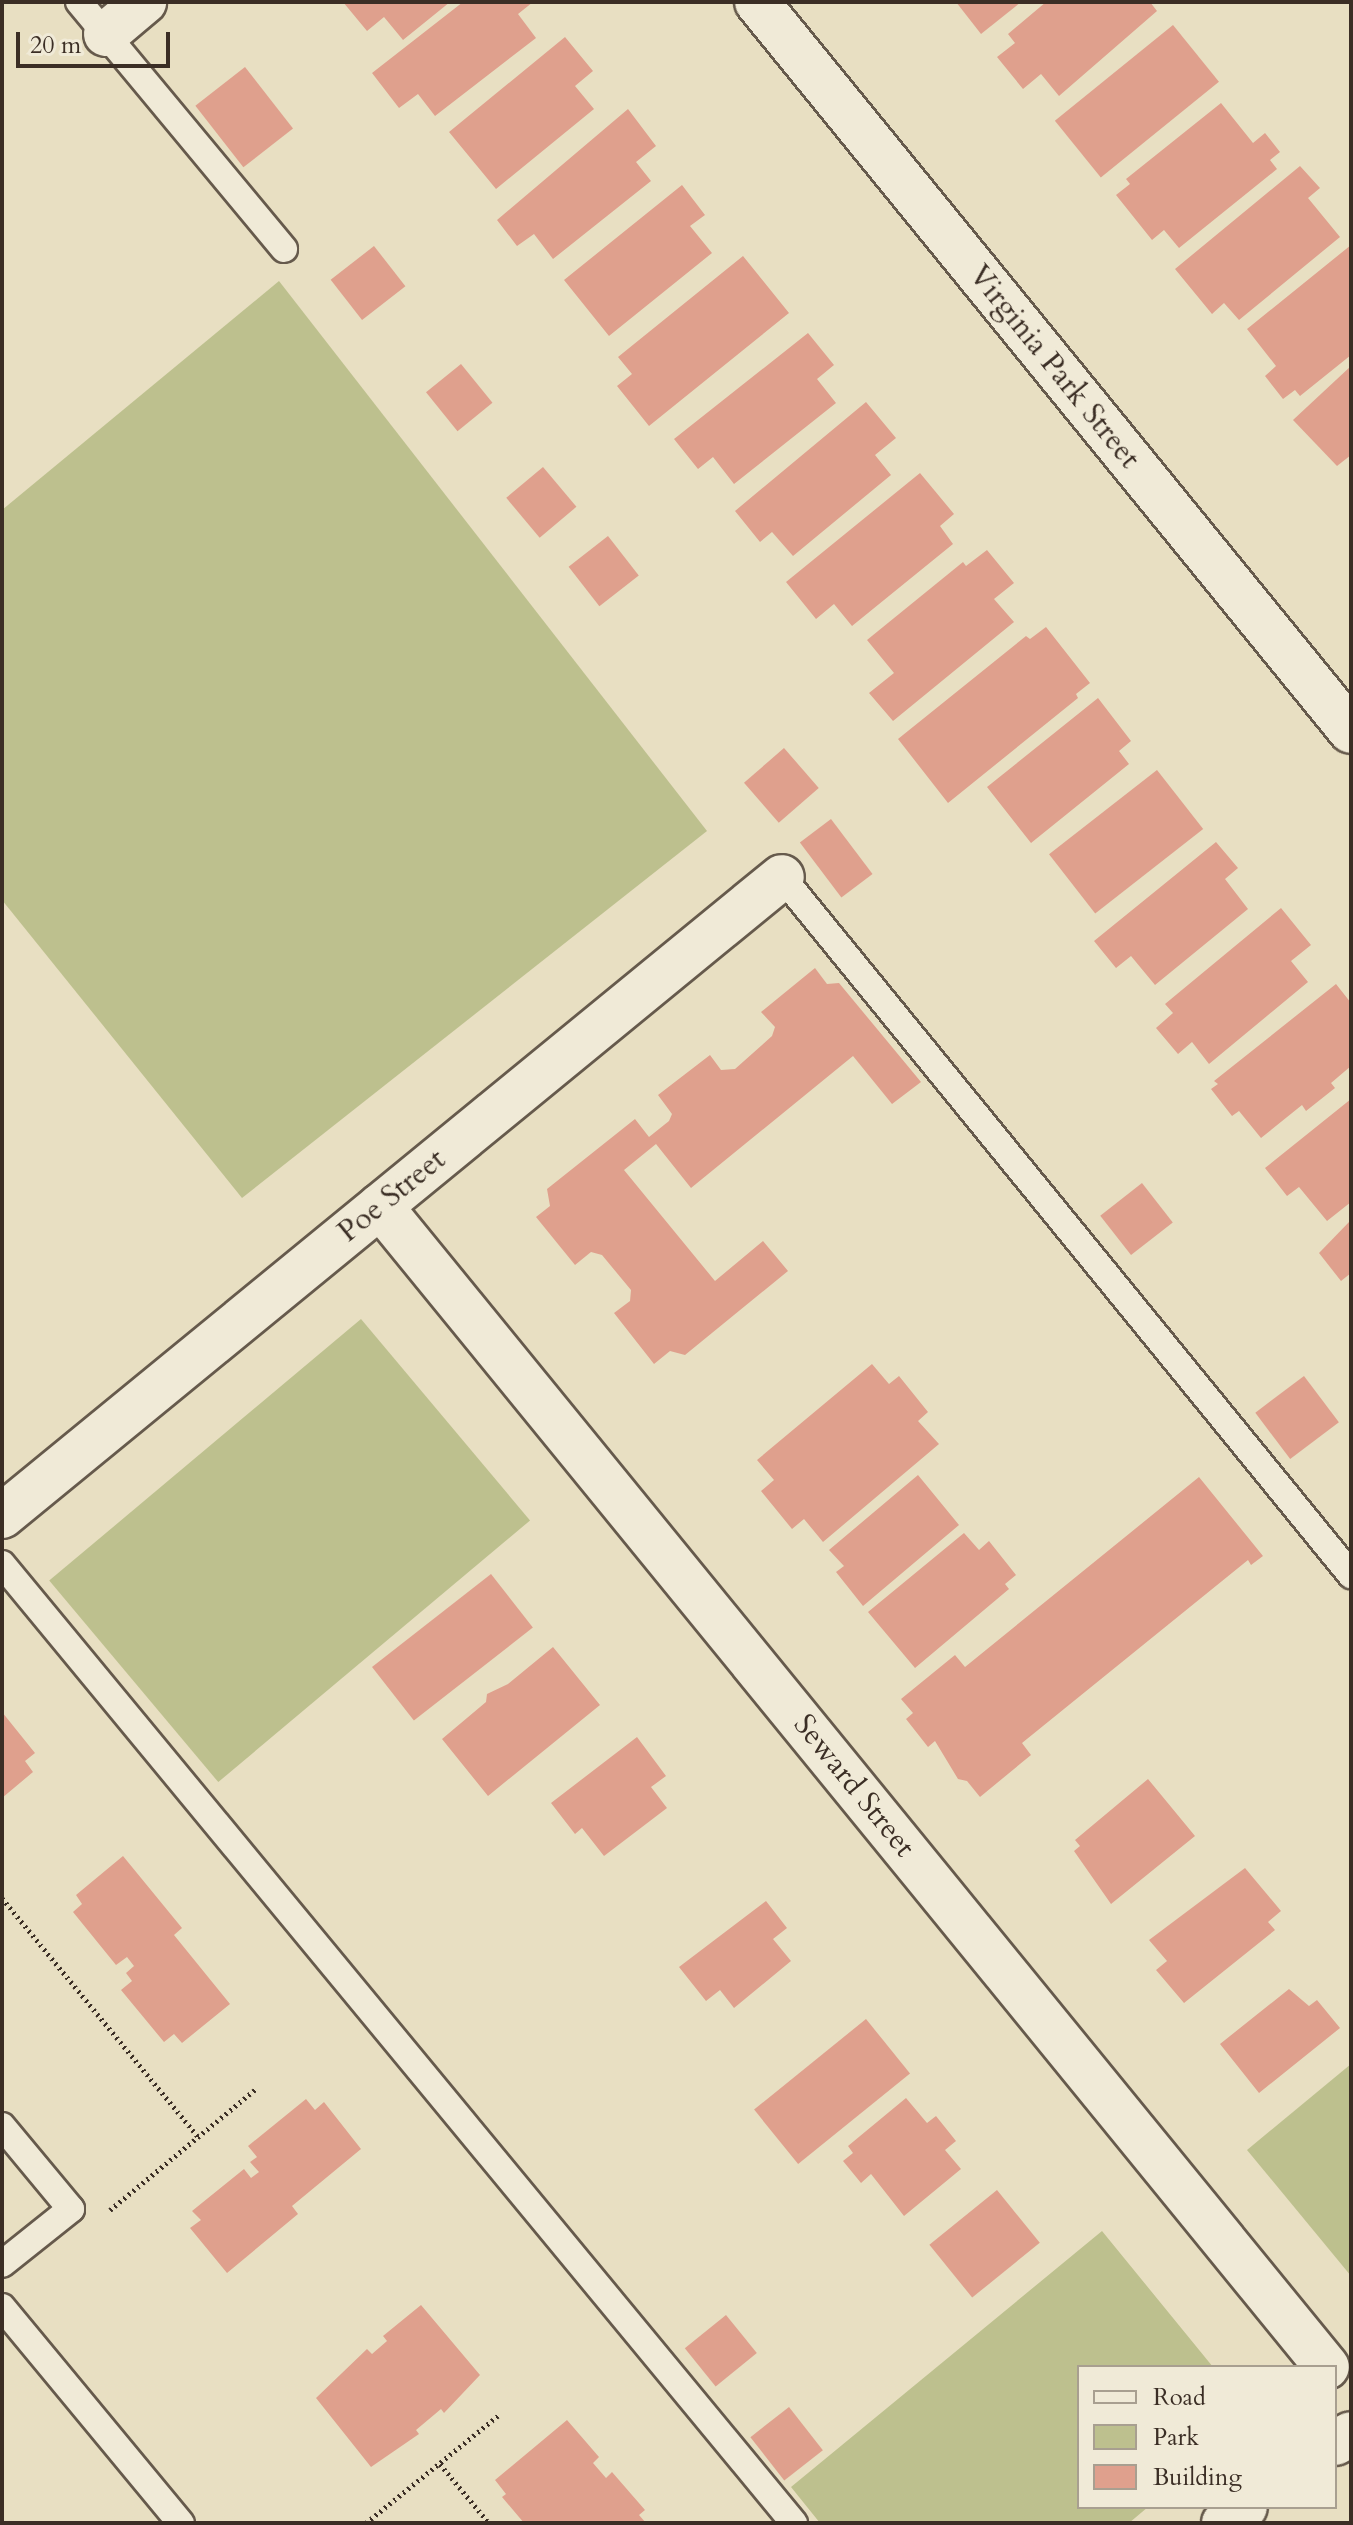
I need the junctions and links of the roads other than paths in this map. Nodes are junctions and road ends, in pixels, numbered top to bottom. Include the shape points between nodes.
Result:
1 (144, 2) edge
2 (757, 2) edge
3 (93, 18) edge
4 (284, 249) dead end
5 (1351, 731) edge
6 (782, 877) joint
7 (380, 1206) junction
8 (2, 1516) edge
9 (2, 1564) edge
10 (1351, 1575) edge
11 (2, 2126) edge
12 (2, 2264) edge
13 (2, 2307) edge
14 (1325, 2365) edge
15 (1337, 2378) edge
16 (1351, 2396) edge
17 (1242, 2509) edge
18 (181, 2523) edge
19 (794, 2523) edge
20 (1224, 2523) edge

1 - 3 street
2 - 5 street, Virginia Park Street
3 - 4 lane
6 - 7 street, Poe Street
6 - 10 lane
7 - 8 street, Poe Street
7 - 14 street, Seward Street
9 - 19 lane
11 - 12 lane via 71,2209
13 - 18 lane
15 - 16 street
17 - 20 street

